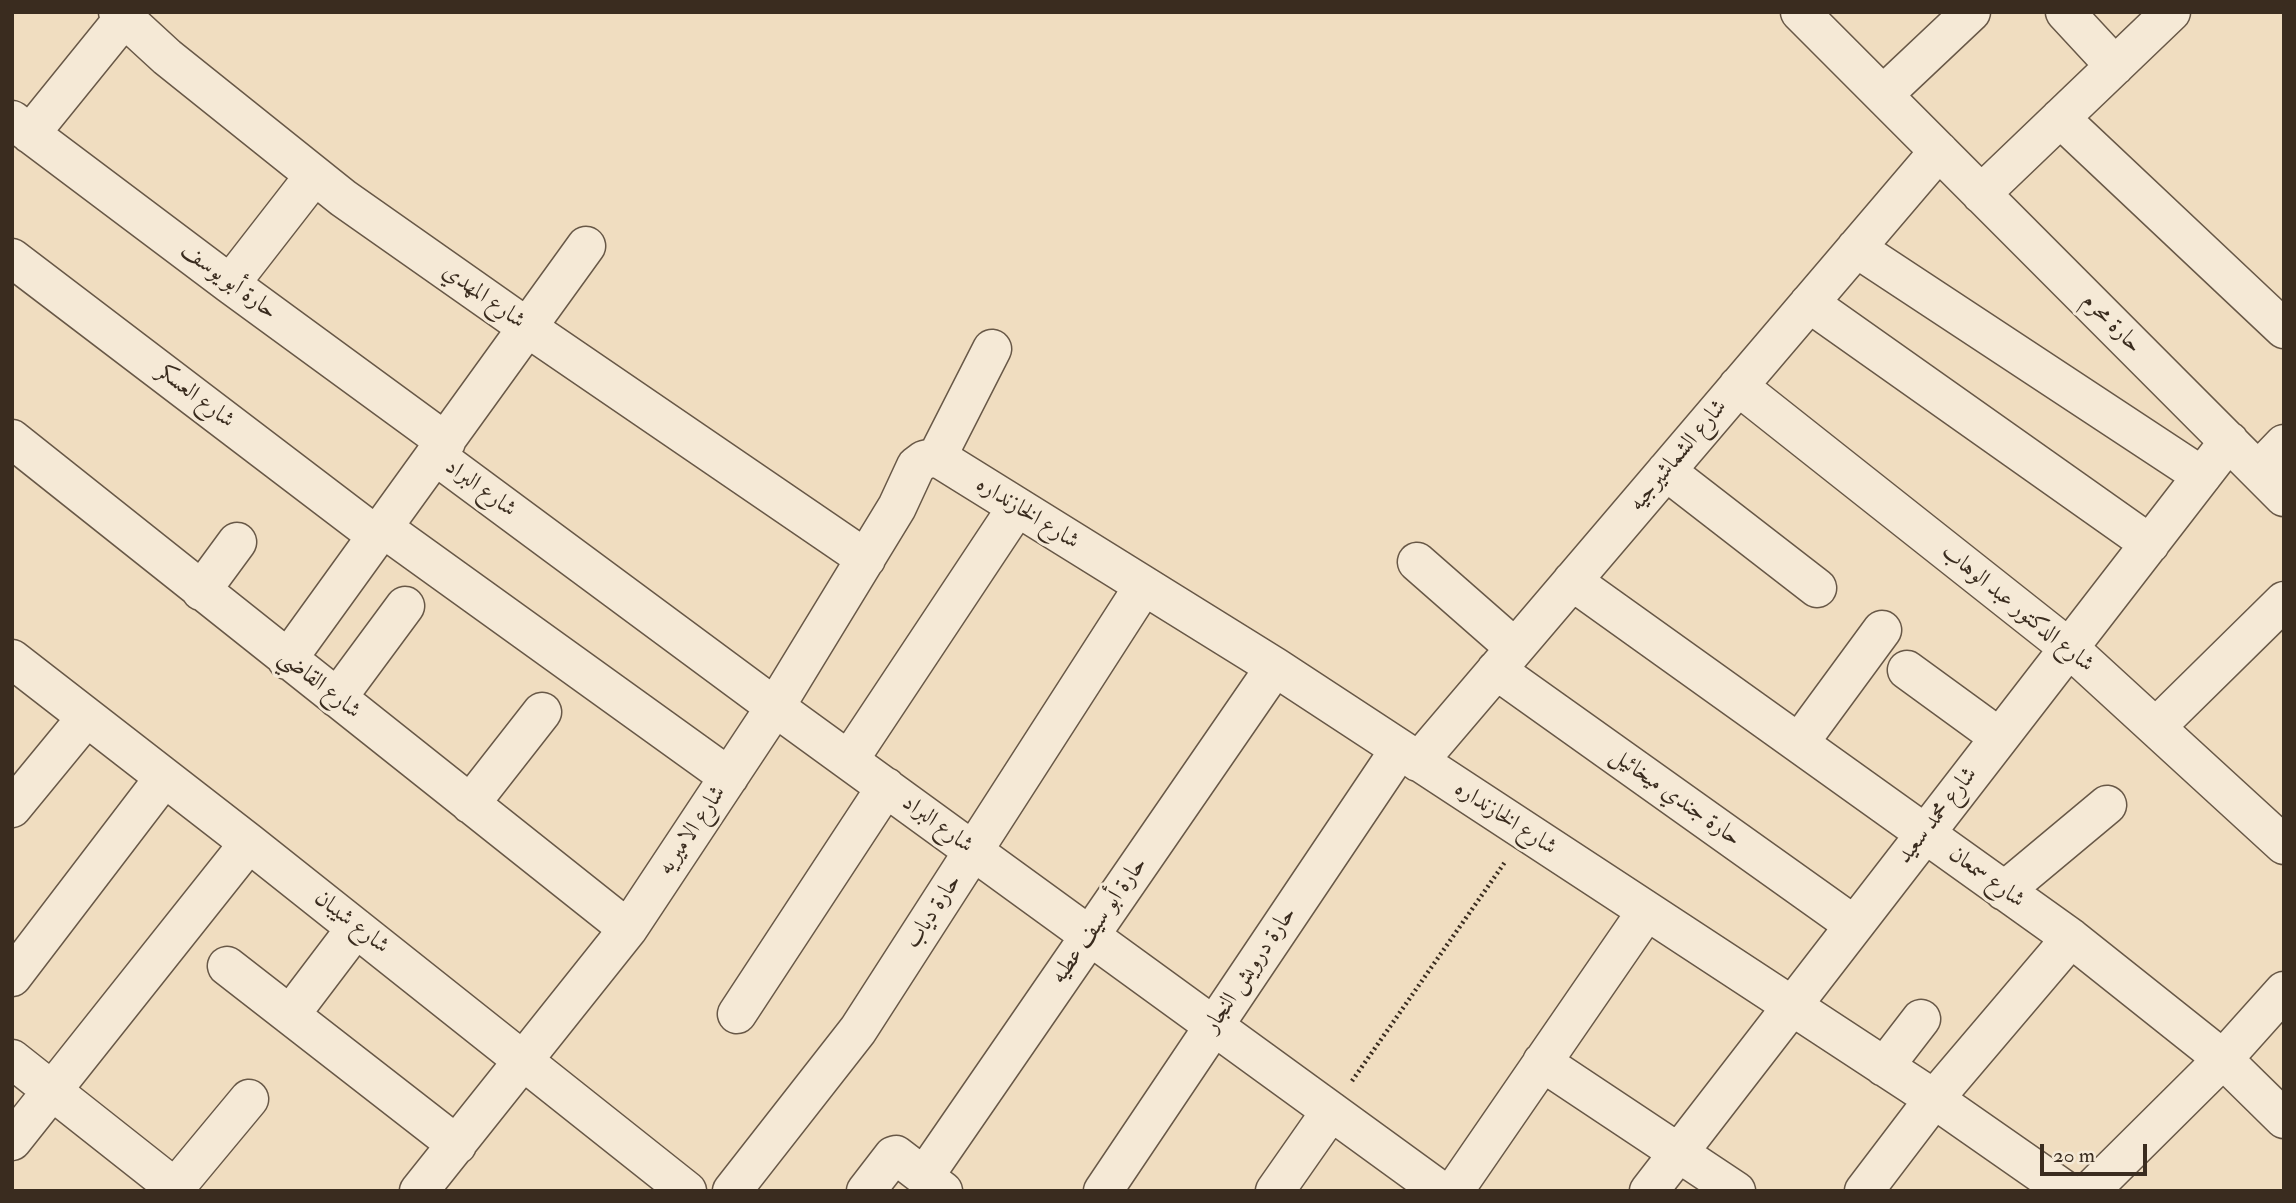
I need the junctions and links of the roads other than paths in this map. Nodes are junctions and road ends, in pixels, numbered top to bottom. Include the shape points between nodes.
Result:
1 (1800, 12) edge
2 (1971, 12) edge
3 (2065, 12) edge
4 (2171, 12) edge
5 (121, 15) edge
6 (2115, 66) junction
7 (1883, 95) junction
8 (2060, 118) junction
9 (21, 127) edge
10 (1939, 151) junction
11 (314, 176) junction
12 (1981, 194) junction
13 (586, 246) dead end
14 (1856, 248) junction
15 (12, 258) edge
16 (230, 284) junction
17 (1809, 303) junction
18 (528, 328) junction
19 (2284, 329) edge
20 (992, 349) dead end
21 (1738, 386) junction
22 (12, 439) edge
23 (2229, 441) junction
24 (441, 449) junction
25 (937, 457) junction
26 (1666, 471) junction
27 (2275, 471) edge
28 (2202, 476) junction
29 (1017, 507) junction
30 (380, 532) junction
31 (237, 542) dead end
32 (2150, 544) junction
33 (866, 559) junction
34 (1418, 562) dead end
35 (1572, 581) junction
36 (1143, 587) junction
37 (1817, 588) dead end
38 (201, 591) junction
39 (2284, 601) edge
40 (405, 607) dead end
41 (1882, 630) dead end
42 (2069, 648) junction
43 (12, 659) edge
44 (1505, 659) junction
45 (287, 660) junction
46 (1275, 667) junction
47 (1907, 670) dead end
48 (337, 698) junction
49 (775, 707) junction
50 (542, 712) dead end
51 (86, 718) junction
52 (2156, 727) junction
53 (1999, 737) junction
54 (1799, 743) junction
55 (1409, 755) junction
56 (849, 760) junction
57 (729, 777) junction
58 (164, 778) junction
59 (886, 787) junction
60 (470, 804) junction
61 (2107, 805) dead end
62 (12, 808) edge
63 (1924, 834) junction
64 (249, 843) junction
65 (2284, 845) edge
66 (974, 852) junction
67 (2004, 891) junction
68 (1646, 912) junction
69 (1854, 925) junction
70 (356, 928) junction
71 (628, 929) junction
72 (1090, 935) junction
73 (2071, 939) junction
74 (227, 966) dead end
75 (12, 977) edge
76 (2284, 990) edge
77 (1791, 1007) junction
78 (737, 1014) dead end
79 (290, 1015) junction
80 (1921, 1019) dead end
81 (1214, 1026) junction
82 (12, 1059) edge
83 (2223, 1059) junction
84 (524, 1060) junction
85 (1542, 1062) junction
86 (1884, 1067) junction
87 (51, 1090) junction
88 (249, 1099) dead end
89 (1934, 1099) junction
90 (1331, 1111) junction
91 (2284, 1119) edge
92 (12, 1141) edge
93 (1678, 1153) junction
94 (442, 1175) edge
95 (934, 1183) edge
96 (177, 1189) edge
97 (687, 1191) edge
98 (732, 1191) edge
99 (866, 1191) edge
100 (1103, 1191) edge
101 (1275, 1191) edge
102 (1441, 1191) edge
103 (1454, 1191) edge
104 (1649, 1191) edge
105 (1736, 1191) edge
106 (1864, 1191) edge
107 (2066, 1191) edge
108 (2090, 1191) edge

1 - 7 street, حارة محرم
2 - 7 street
3 - 6 street
4 - 6 street
5 - 9 street
5 - 11 street, شارع المهدي
6 - 8 street
7 - 10 street, حارة محرم
8 - 12 street
8 - 19 street
9 - 16 street, حارة أبو يوسف
10 - 12 street, حارة محرم
10 - 14 street, شارع الشماشيرجيه
11 - 16 street
11 - 18 street, شارع المهدي
12 - 23 street, حارة محرم
13 - 18 street
14 - 17 street, شارع الشماشيرجيه
14 - 28 street
15 - 30 street, شارع العسكر
16 - 24 street, حارة أبو يوسف
17 - 21 street, شارع الشماشيرجيه
17 - 32 street
18 - 24 street
18 - 33 street, شارع المهدي
20 - 25 street
21 - 26 street, شارع الشماشيرجيه
21 - 42 street, شارع الدكتور عبد الوهاب
22 - 38 street, شارع القاضي
23 - 27 street, حارة محرم
23 - 28 street, شارع محمد سعيد
24 - 30 street
24 - 49 street, شارع البراد
25 - 29 street, شارع الخازنداره
25 - 33 street, شارع الاميريه via 916,466
26 - 35 street, شارع الشماشيرجيه
26 - 37 street
28 - 32 street, شارع محمد سعيد
29 - 36 street, شارع الخازنداره
29 - 56 street
30 - 45 street
30 - 57 street, شارع العسكر
31 - 38 street
32 - 42 street, شارع محمد سعيد
33 - 49 street, شارع الاميريه
34 - 44 street, حارة جندي ميخائيل
35 - 44 street, شارع الشماشيرجيه
35 - 54 street, شارع سمعان
36 - 46 street, شارع الخازنداره
36 - 66 street, حارة دياب
38 - 45 street, شارع القاضي
39 - 52 street
40 - 48 street
41 - 54 street
42 - 52 street, شارع الدكتور عبد الوهاب
42 - 53 street, شارع محمد سعيد
43 - 51 street, شارع شيبان
44 - 55 street, شارع الشماشيرجيه
44 - 69 street, حارة جندي ميخائيل
45 - 48 street, شارع القاضي
46 - 55 street, شارع الخازنداره
46 - 72 street, حارة أبو سيف عطيه
47 - 53 street
48 - 60 street, شارع القاضي
49 - 56 street, شارع البراد
49 - 57 street, شارع الاميريه
50 - 60 street
51 - 58 street, شارع شيبان
51 - 62 street
52 - 65 street, شارع الدكتور عبد الوهاب
53 - 63 street, شارع محمد سعيد
54 - 63 street, شارع سمعان
55 - 68 street, شارع الخازنداره
55 - 81 street, حارة درويش النجار
56 - 59 street, شارع البراد
57 - 71 street, شارع الاميريه
58 - 64 street, شارع شيبان
58 - 75 street
59 - 66 street, شارع البراد
59 - 78 street
60 - 71 street, شارع القاضي
61 - 67 street
63 - 67 street, شارع سمعان
63 - 69 street, شارع محمد سعيد
64 - 70 street, شارع شيبان
64 - 87 street
66 - 72 street, شارع البراد
66 - 98 street, حارة دياب via 858,1030
67 - 73 street, شارع سمعان
68 - 77 street, شارع الخازنداره
68 - 85 street
69 - 77 street, شارع محمد سعيد
70 - 79 street
70 - 84 street, شارع شيبان
71 - 84 street, شارع الاميريه
72 - 81 street, شارع البراد
72 - 95 street, حارة أبو سيف عطيه
73 - 83 street, شارع سمعان
73 - 89 street
74 - 79 street
76 - 83 street
77 - 86 street, شارع الخازنداره
77 - 93 street, شارع محمد سعيد
79 - 94 street
80 - 86 street
81 - 90 street, شارع البراد
81 - 100 street, حارة درويش النجار
82 - 87 street
83 - 91 street, شارع سمعان
83 - 108 street
84 - 94 street, شارع الاميريه
84 - 97 street, شارع شيبان
85 - 93 street
85 - 103 street
86 - 89 street, شارع الخازنداره
87 - 92 street
87 - 96 street
88 - 96 street
89 - 106 street
89 - 107 street, شارع الخازنداره
90 - 101 street
90 - 102 street, شارع البراد
93 - 104 street, شارع محمد سعيد
93 - 105 street
95 - 99 street via 894,1155

